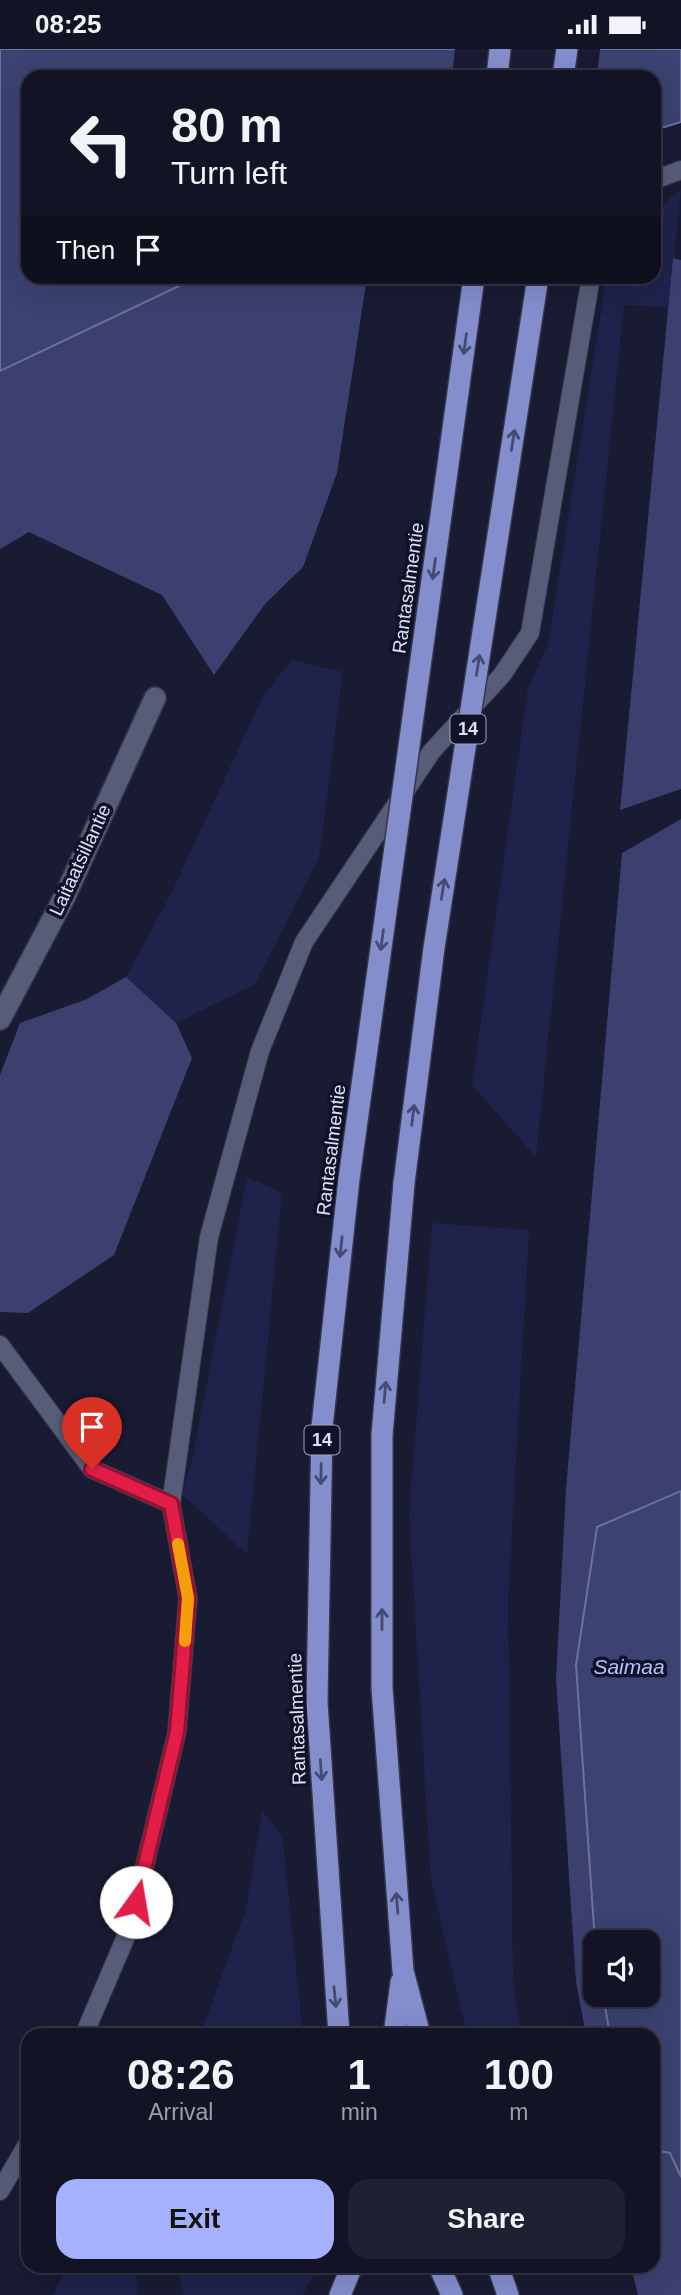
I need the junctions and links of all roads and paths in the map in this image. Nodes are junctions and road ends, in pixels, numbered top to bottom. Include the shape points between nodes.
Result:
1 (500, 49) edge
2 (567, 49) edge
3 (497, 70) edge
4 (564, 70) edge
5 (681, 170) edge
6 (661, 177) edge
7 (473, 284) edge
8 (537, 284) edge
9 (590, 284) edge
10 (155, 698) dead end
11 (0, 1019) edge
12 (0, 1345) edge
13 (171, 1504) junction
14 (403, 1971) junction
15 (87, 2028) edge
16 (339, 2028) edge
17 (395, 2028) edge
18 (418, 2028) edge
19 (21, 2155) edge
20 (0, 2191) edge
21 (349, 2273) edge
22 (442, 2273) edge
23 (500, 2273) edge
24 (340, 2295) edge
25 (452, 2295) edge
26 (508, 2295) edge

1 - 3 highway
2 - 4 highway
5 - 6 lane
7 -> 16 highway, Rantasalmentie / 14, bridge via 349,1179 322,1427 317,1702
14 -> 8 highway, 14, bridge via 382,1688 382,1435 404,1183 434,948
9 - 13 lane via 530,633 502,675 432,751 304,942 260,1051 209,1237
10 - 11 street, Laitaatsillantie via 65,896
12 - 13 lane via 92,1469
13 - 15 lane via 188,1598 177,1732 130,1927
14 - 17 highway, 14
14 - 18 highway, 14
19 - 20 lane
21 - 24 highway
22 - 25 highway
23 - 26 highway

